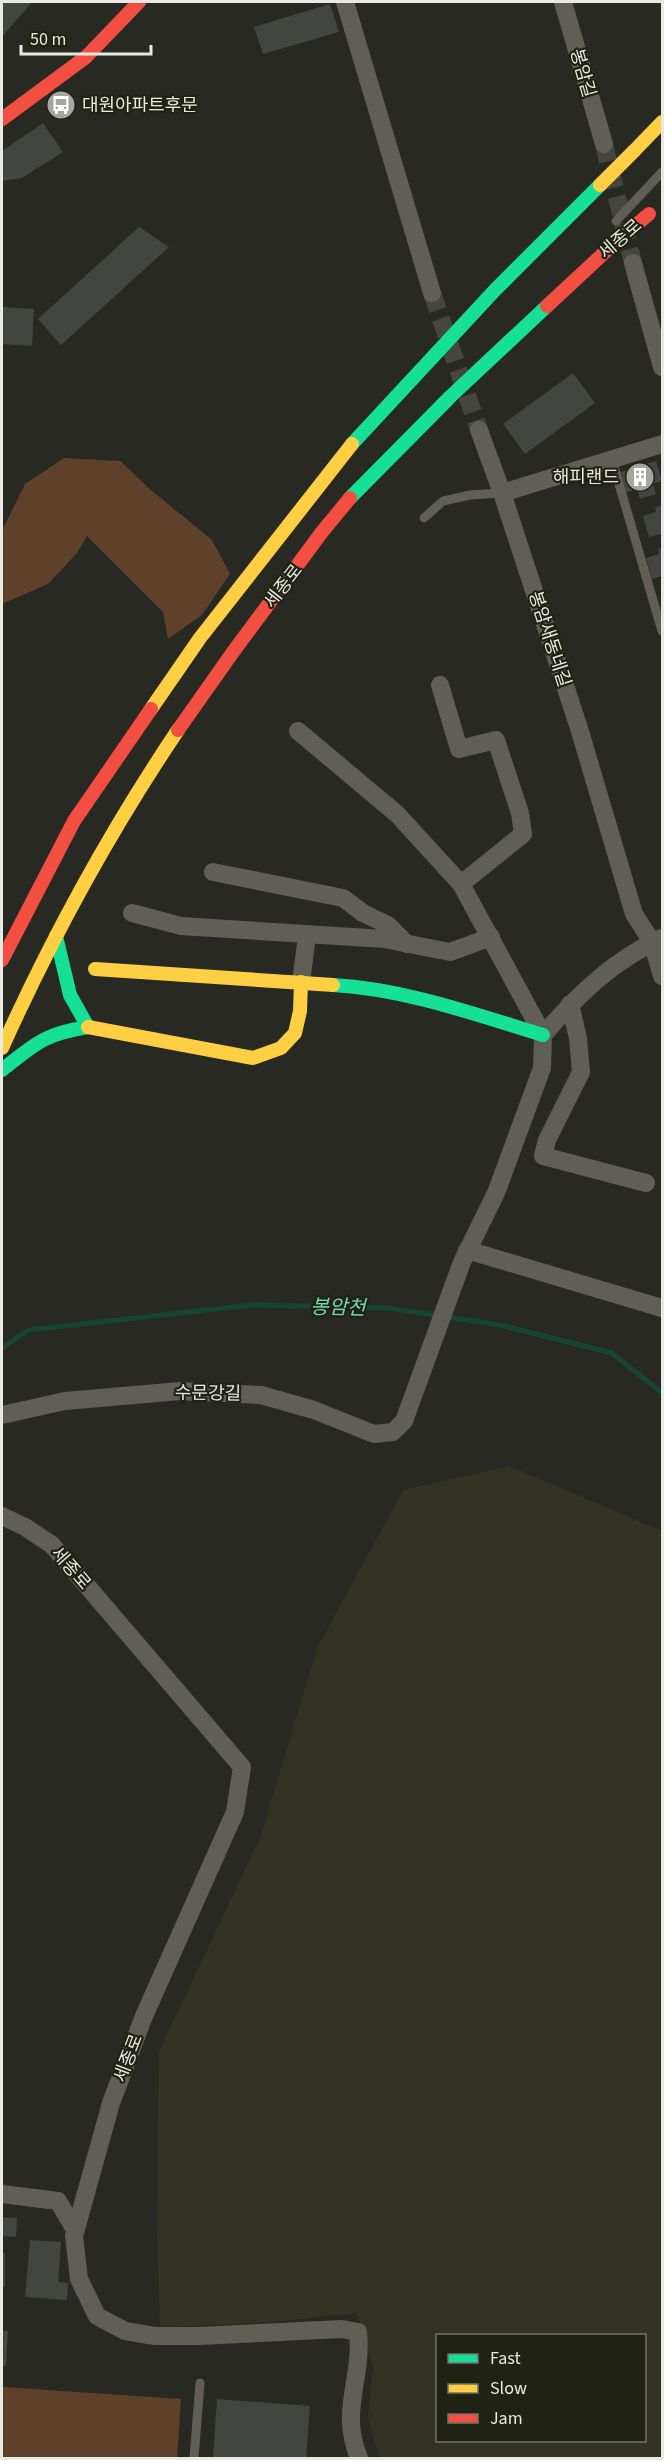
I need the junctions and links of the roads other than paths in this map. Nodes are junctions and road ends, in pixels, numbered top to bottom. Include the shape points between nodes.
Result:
1 (139, 2) edge
2 (345, 2) edge
3 (563, 2) edge
4 (2, 119) edge
5 (663, 122) edge
6 (604, 144) tunnel mouth
7 (663, 172) edge
8 (652, 210) dead end
9 (612, 236) junction
10 (633, 263) tunnel mouth
11 (575, 266) dead end
12 (432, 293) tunnel mouth
13 (663, 367) edge
14 (480, 368) junction
15 (479, 430) tunnel mouth
16 (663, 444) edge
17 (612, 460) junction
18 (502, 493) junction
19 (424, 518) dead end
20 (663, 631) edge
21 (440, 685) dead end
22 (298, 731) dead end
23 (213, 872) dead end
24 (461, 884) junction
25 (132, 913) dead end
26 (56, 936) junction
27 (307, 936) junction
28 (491, 937) junction
29 (657, 940) edge
30 (408, 946) junction
31 (2, 960) edge
32 (94, 969) dead end
33 (663, 976) edge
34 (301, 982) junction
35 (570, 1004) junction
36 (88, 1027) junction
37 (543, 1035) junction
38 (2, 1048) edge
39 (2, 1070) edge
40 (646, 1183) dead end
41 (464, 1256) junction
42 (663, 1308) edge
43 (2, 1415) edge
44 (2, 1516) edge
45 (2, 2194) edge
46 (75, 2230) junction
47 (200, 2383) dead end
48 (194, 2458) edge
49 (359, 2458) edge

1 - 4 main road via 86,57
2 - 12 street
3 - 6 street, 봉암길
5 - 31 main road, 세종로, bridge via 495,290 340,457 200,638 74,821
7 - 9 lane
8 - 9 main road, 세종로, bridge
9 - 14 main road, 세종로
10 - 13 street
11 - 14 lane
14 - 26 main road, 세종로 via 352,496 214,676 106,842
15 - 18 street, 봉암새동네길
16 - 17 street
17 - 18 street
17 - 20 lane
18 - 19 lane via 442,501
18 - 29 street, 봉암새동네길 via 579,728 634,914
21 - 24 street via 459,749 496,740 523,834
22 - 24 street via 397,814
23 - 30 street via 343,898 388,925
24 - 28 street
25 - 27 street via 181,926
26 - 36 main road via 69,994
26 - 38 main road, 세종로
27 - 30 street via 384,939
27 - 34 street
28 - 30 street via 450,952
28 - 37 street
29 - 33 street, 봉암새동네길
29 - 35 street via 632,952
32 - 34 main road
34 - 36 main road via 299,1023 290,1041 275,1053 253,1058
34 - 37 main road via 371,987
35 - 37 street
35 - 40 street via 581,1072 543,1156
36 - 39 main road via 40,1039
37 - 41 street via 542,1068 496,1193
41 - 42 street
41 - 43 street, 수문강길 via 404,1421 393,1432 374,1434 315,1410 261,1395 180,1391 65,1401
44 - 46 street, 세종로 via 52,1545 242,1767 235,1812 144,2016 111,2103
45 - 46 street via 58,2201
46 - 49 street, 세종로 via 79,2279 97,2316 125,2331 155,2336 342,2329 358,2332 349,2419
47 - 48 lane

